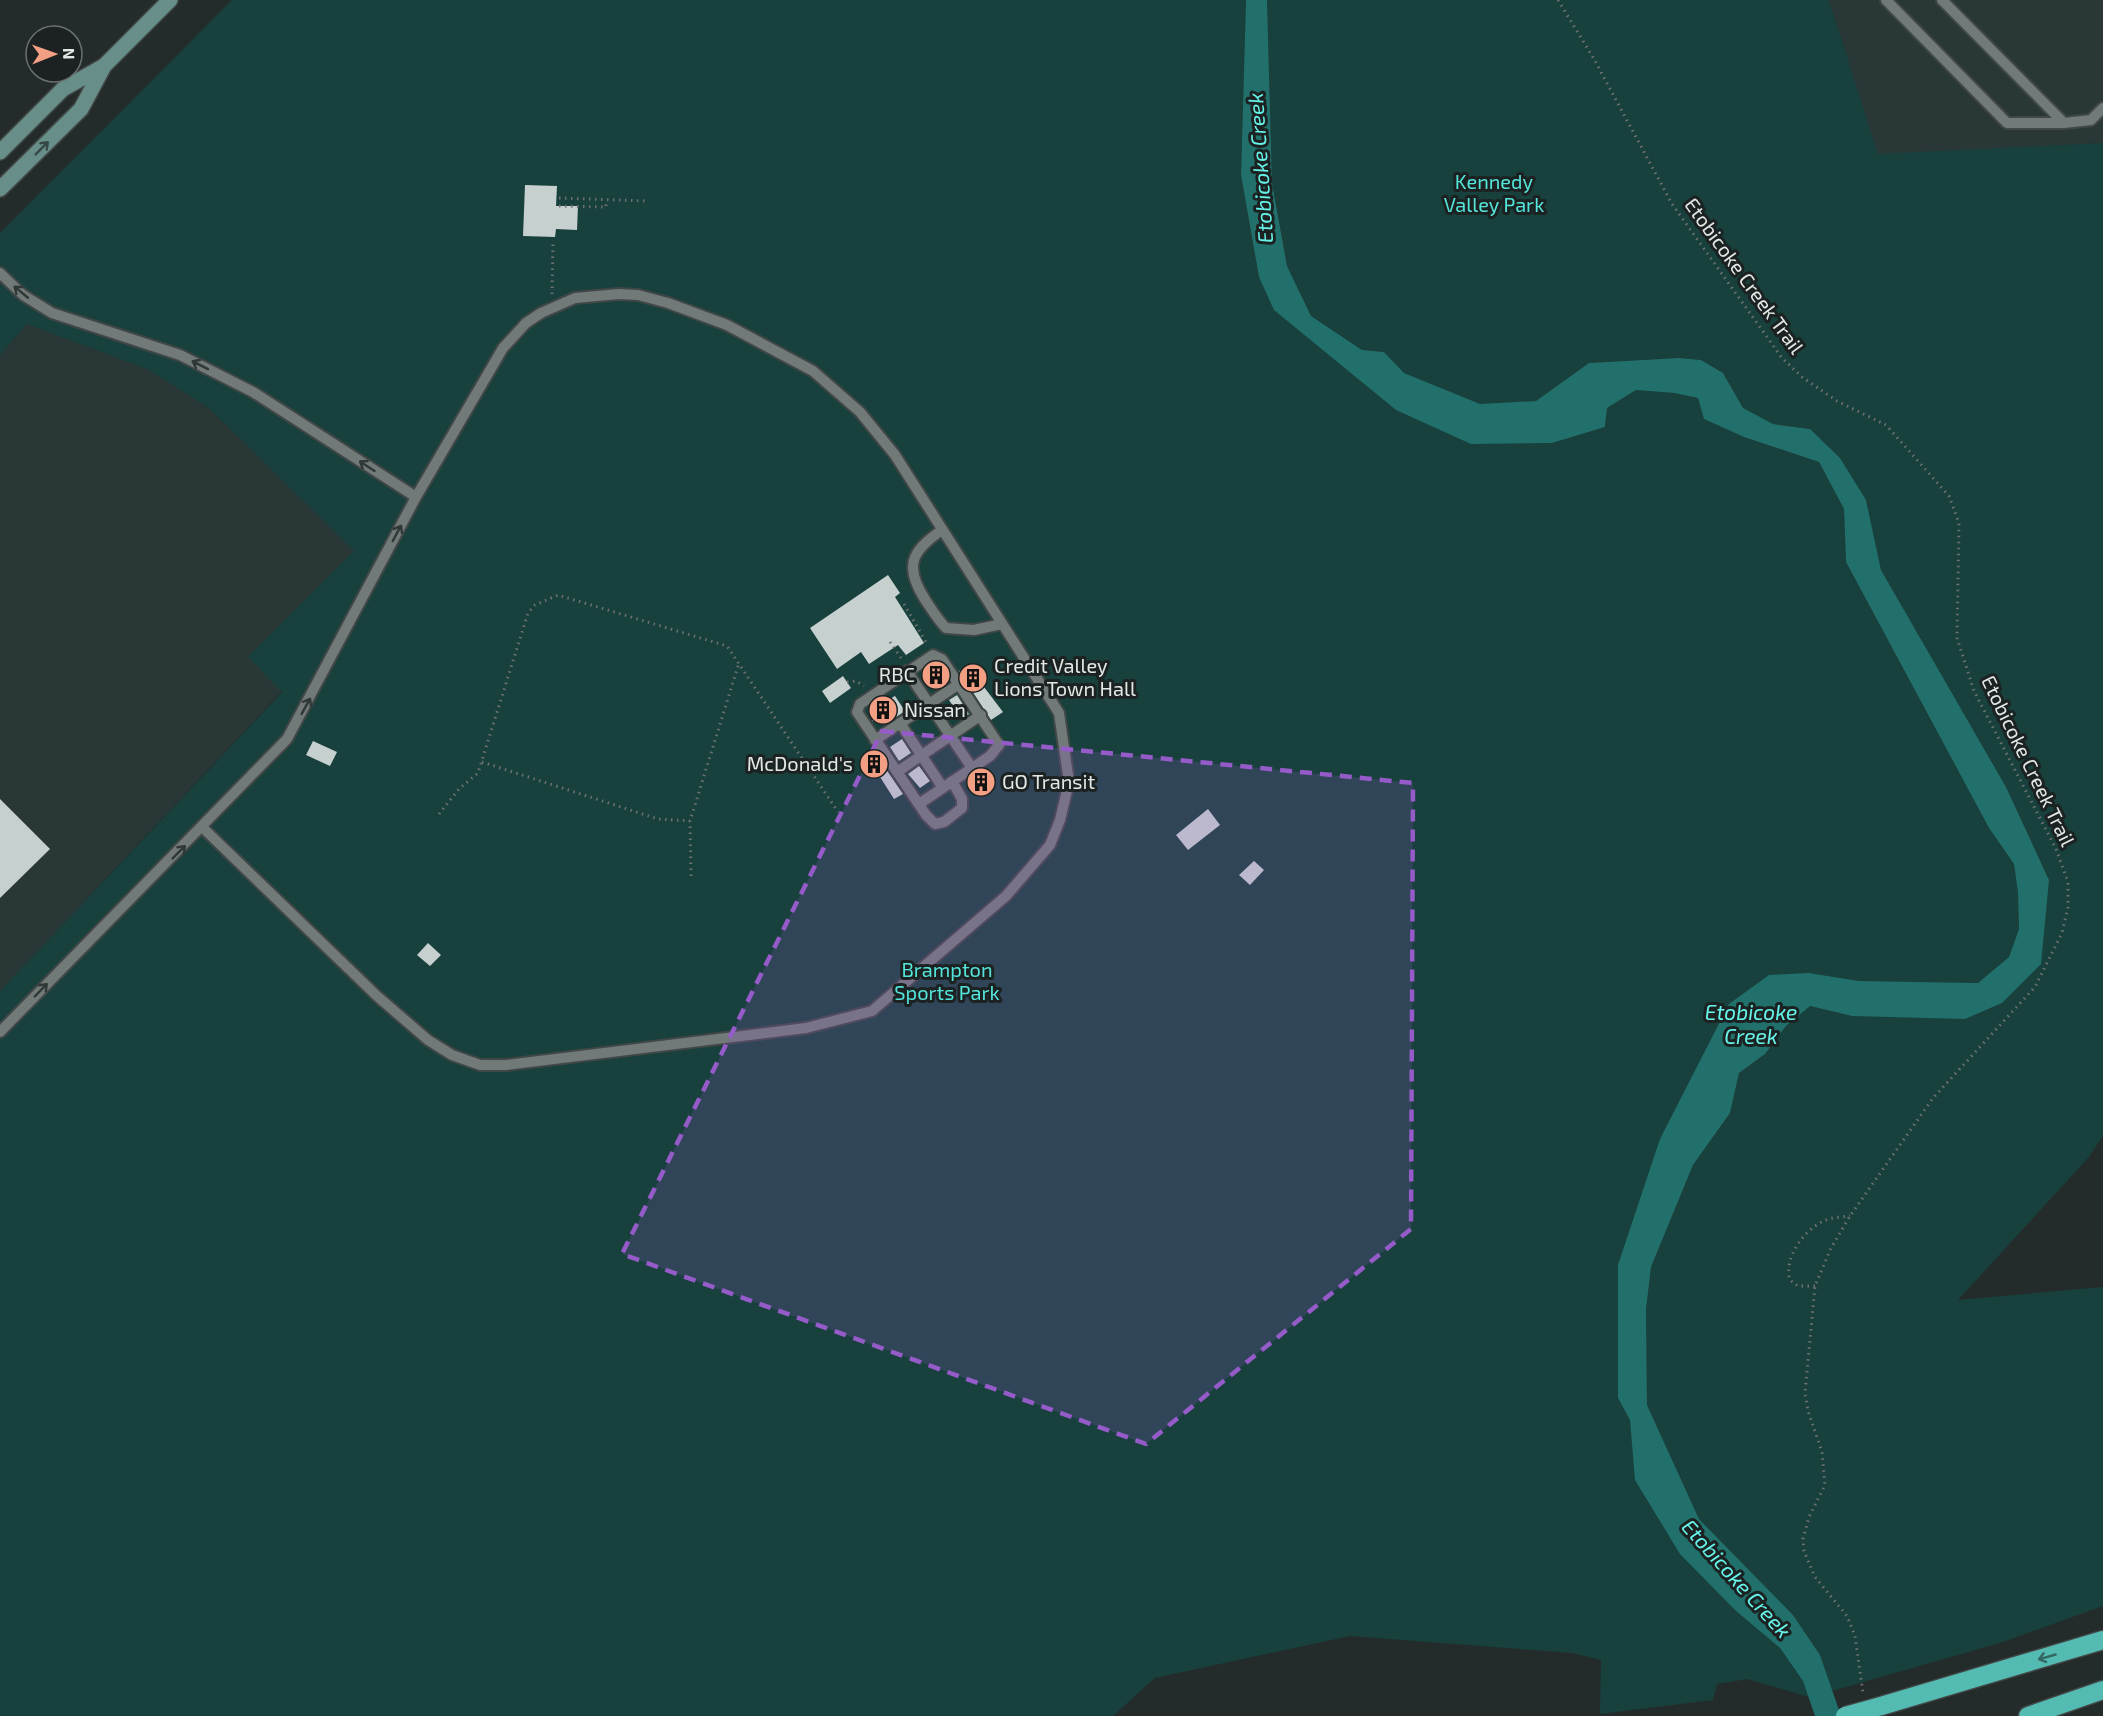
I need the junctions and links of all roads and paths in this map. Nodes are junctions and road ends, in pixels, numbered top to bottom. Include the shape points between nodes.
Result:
1 (170, 0) edge
2 (1558, 0) edge
3 (1886, 0) edge
4 (1942, 0) edge
5 (104, 66) junction
6 (2103, 108) edge
7 (2064, 123) junction
8 (0, 152) edge
9 (0, 189) edge
10 (559, 198) dead end
11 (606, 200) junction
12 (647, 201) dead end
13 (559, 206) dead end
14 (553, 242) dead end
15 (0, 273) edge
16 (551, 307) junction
17 (416, 497) junction
18 (942, 530) junction
19 (911, 599) dead end
20 (1002, 624) junction
21 (890, 642) dead end
22 (928, 646) dead end
23 (739, 663) junction
24 (906, 667) junction
25 (847, 682) dead end
26 (959, 684) junction
27 (865, 688) dead end
28 (929, 704) junction
29 (981, 716) junction
30 (900, 723) junction
31 (951, 736) junction
32 (875, 740) junction
33 (921, 756) junction
34 (482, 762) junction
35 (972, 768) junction
36 (897, 772) junction
37 (952, 782) junction
38 (943, 788) junction
39 (919, 804) junction
40 (838, 812) dead end
41 (439, 814) dead end
42 (690, 821) junction
43 (203, 828) junction
44 (691, 876) dead end
45 (0, 1032) edge
46 (1850, 1216) junction
47 (1815, 1286) junction
48 (2103, 1640) edge
49 (2103, 1690) edge
50 (1872, 1705) junction
51 (1845, 1716) edge
52 (2028, 1716) edge

1 - 5 main road
2 - 46 path, Etobicoke Creek Trail via 1672,204 1782,358 1837,401 1886,425 1949,496 1959,523 1957,638 1974,691 2056,849 2068,882 2062,933 2035,987 1933,1098
3 - 7 lane via 2007,123
4 - 7 lane
5 - 8 main road via 63,89
9 -> 5 main road via 81,109
6 - 7 lane via 2091,120
10 - 11 path
11 - 12 path
11 - 13 path via 606,207
14 - 16 path
17 -> 15 lane via 253,392 180,355 52,313 23,296
16 - 17 lane via 526,323 502,348
16 - 18 lane via 575,298 619,294 668,303 727,325 813,371 860,412 895,455
43 -> 17 lane via 287,740
18 - 20 lane
18 - 20 lane via 926,542 915,558 912,576 916,586 946,628 974,630
19 - 22 path via 903,605
20 - 43 lane via 1059,713 1069,782 1050,845 1006,896 872,1011 807,1028 480,1065 452,1055 419,1032
21 - 24 path
23 - 34 path via 723,644 569,597 549,597 535,605 527,617
23 - 40 path
23 - 42 path
24 - 26 lane via 938,655
24 - 28 lane
24 - 32 lane via 858,706 858,714
25 - 27 path via 859,682
26 - 28 lane
26 - 29 lane
28 - 30 lane
28 - 31 lane
29 - 31 lane
29 - 35 lane via 998,747
30 - 32 lane
30 - 33 lane
31 - 33 lane
31 - 35 lane
32 - 36 lane
33 - 36 lane
33 - 38 lane
34 - 41 path via 475,777 459,789
34 - 42 path via 658,819
35 - 37 lane
36 - 39 lane
37 - 38 lane
37 - 39 lane via 963,804 944,822 932,822
38 - 39 lane
42 - 44 path
45 -> 43 lane
46 - 47 path, Etobicoke Creek Trail
46 - 47 path via 1815,1226 1792,1254 1787,1272 1790,1280 1798,1286
47 - 50 path, Etobicoke Creek Trail via 1805,1393 1822,1452 1825,1485 1807,1524 1804,1551 1815,1577 1847,1616
48 -> 50 highway
49 - 52 highway
50 - 51 highway, bridge

